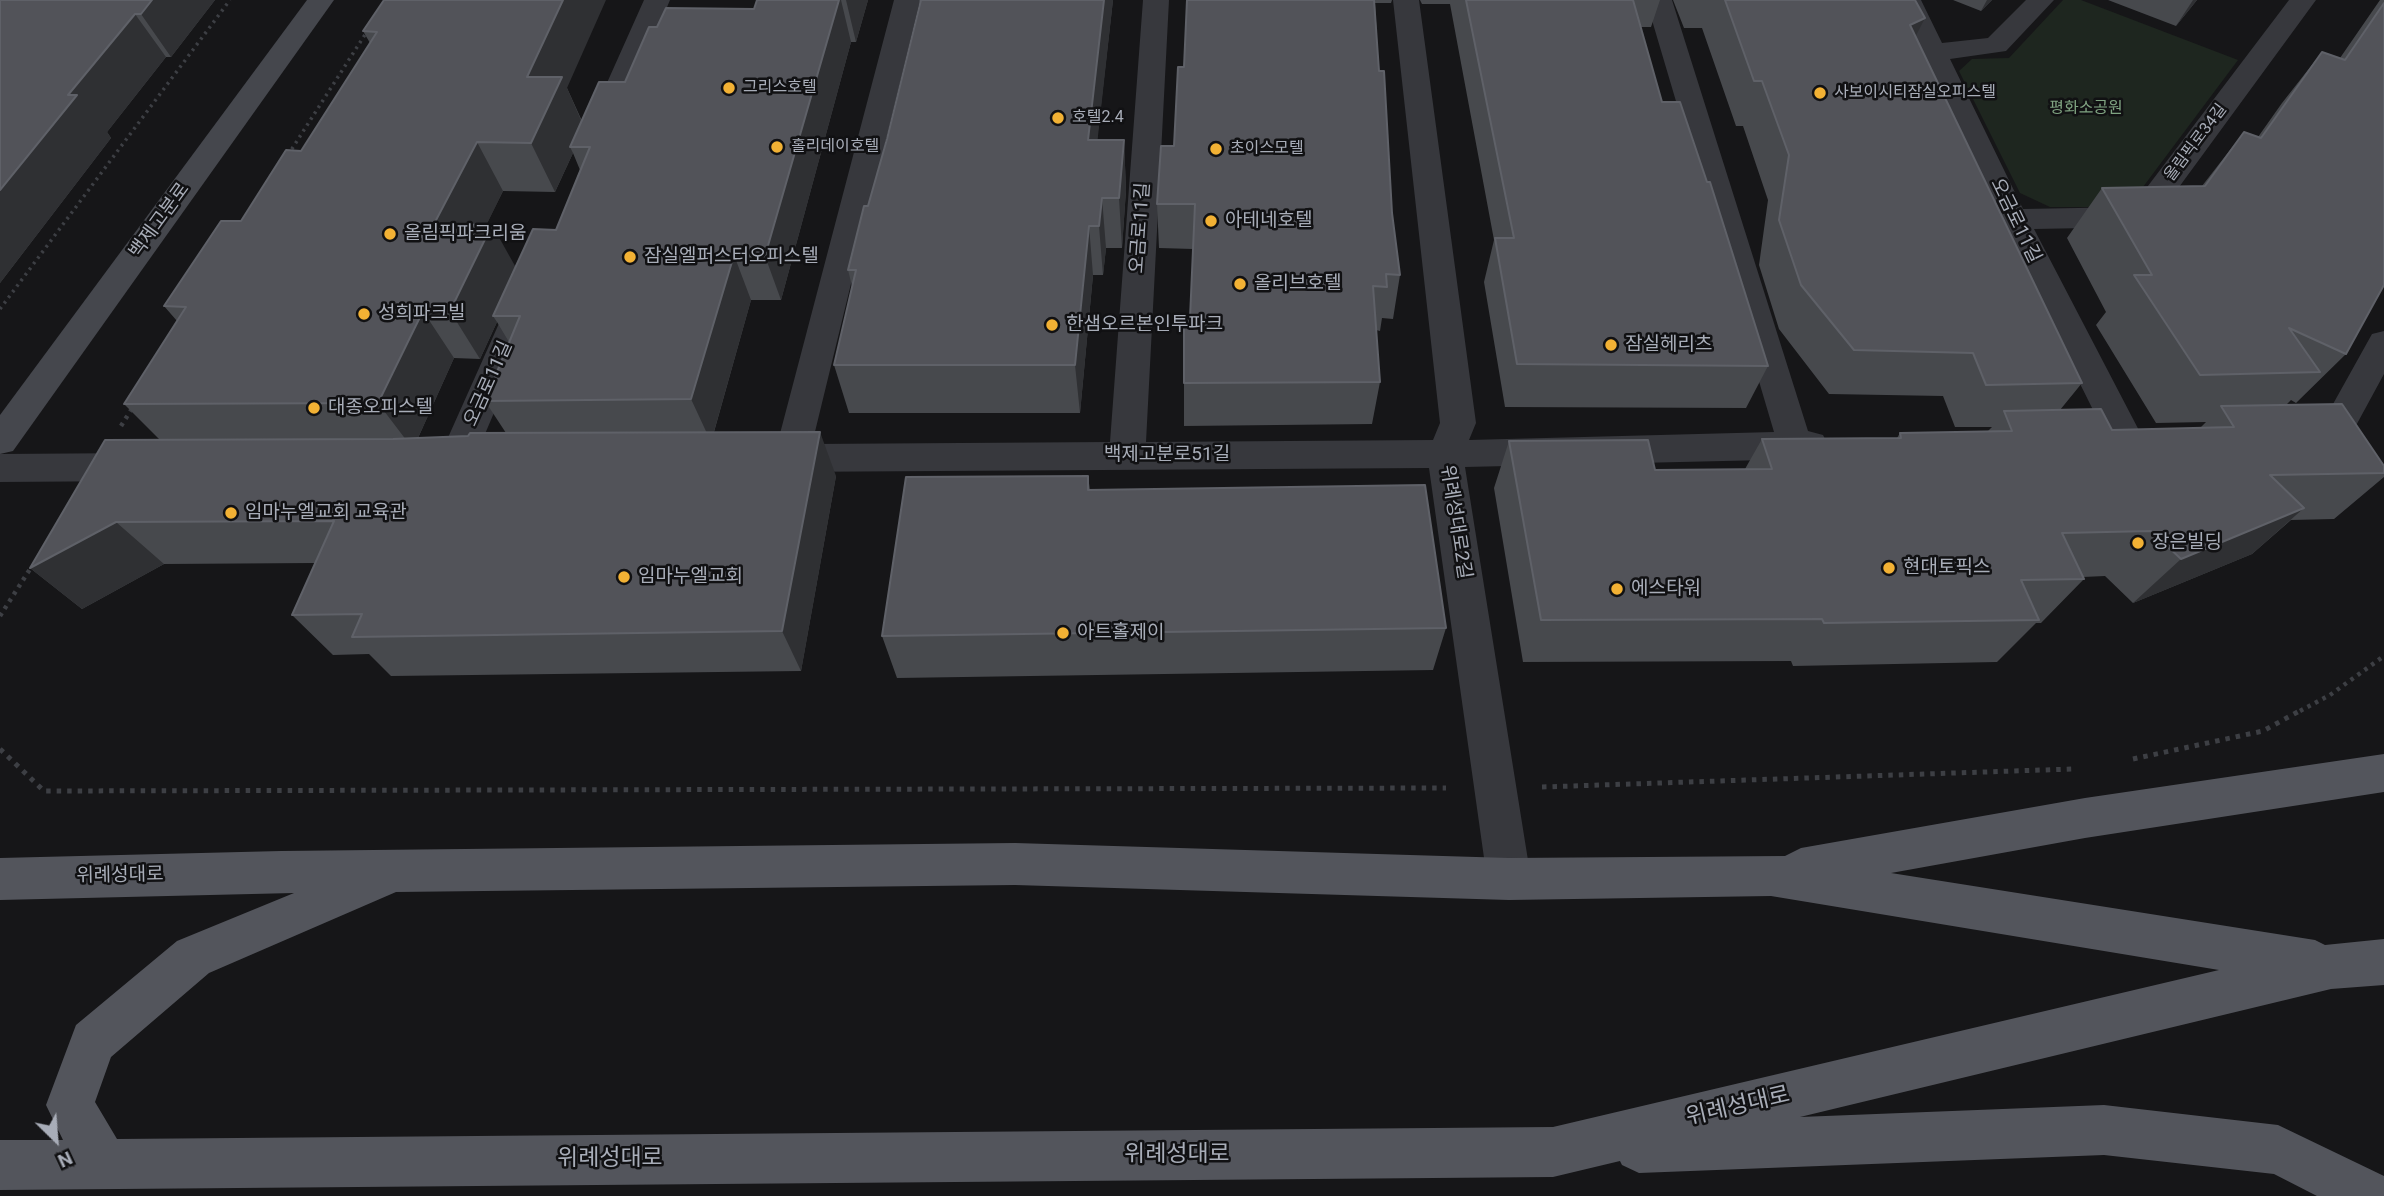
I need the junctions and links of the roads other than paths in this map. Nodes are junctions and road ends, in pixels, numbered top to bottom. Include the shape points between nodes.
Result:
1 (321, 0) edge
2 (657, 0) edge
3 (907, 0) edge
4 (1156, 0) edge
5 (1406, 0) edge
6 (1659, 0) edge
7 (1908, 0) edge
8 (2041, 0) edge
9 (2302, 0) edge
10 (1935, 52) junction
11 (590, 153) edge
12 (2013, 219) junction
13 (540, 269) edge
14 (2384, 343) edge
15 (2279, 436) edge
16 (2085, 440) edge
17 (0, 441) edge
18 (1836, 445) edge
19 (1795, 446) junction
20 (1445, 454) junction
21 (1127, 456) junction
22 (791, 458) junction
23 (749, 459) edge
24 (498, 460) edge
25 (179, 467) edge
26 (0, 468) edge
27 (2384, 773) edge
28 (397, 872) junction
29 (1771, 874) junction
30 (0, 879) edge
31 (1509, 879) junction
32 (2384, 962) edge
33 (2331, 966) junction
34 (1553, 1152) junction
35 (104, 1164) junction
36 (0, 1165) edge
37 (2370, 1196) edge

1 - 17 main road, 백제고분로
2 - 11 street
3 - 22 street
4 - 21 street, 오금로11길
5 - 20 street, 위례성대로2길 via 1458,423
6 - 19 street
7 - 10 street, 오금로11길
8 - 10 street via 1997,45
9 - 12 street, 올림픽로34길 via 2141,217
10 - 12 street, 오금로11길
12 - 16 street, 오금로11길 via 2140,439
13 - 24 street, 오금로11길 via 442,463
14 - 15 street via 2334,435
18 - 19 street, 백제고분로51길
19 - 20 street, 백제고분로51길
20 - 21 street, 백제고분로51길
20 - 31 street, 위례성대로2길
21 - 22 street, 백제고분로51길
22 - 23 street, 백제고분로51길
25 - 26 street
27 - 29 main road via 2085,818
28 - 30 main road, 위례성대로
28 - 31 main road, 위례성대로 via 1015,864
28 - 35 main road via 193,957 93,1042 70,1105
29 - 31 main road, 위례성대로
29 - 33 main road, 위례성대로
32 - 33 main road, 위례성대로
33 - 34 main road, 위례성대로
34 - 35 main road, 위례성대로
34 - 37 main road via 2104,1129 2278,1150
35 - 36 main road, 위례성대로

